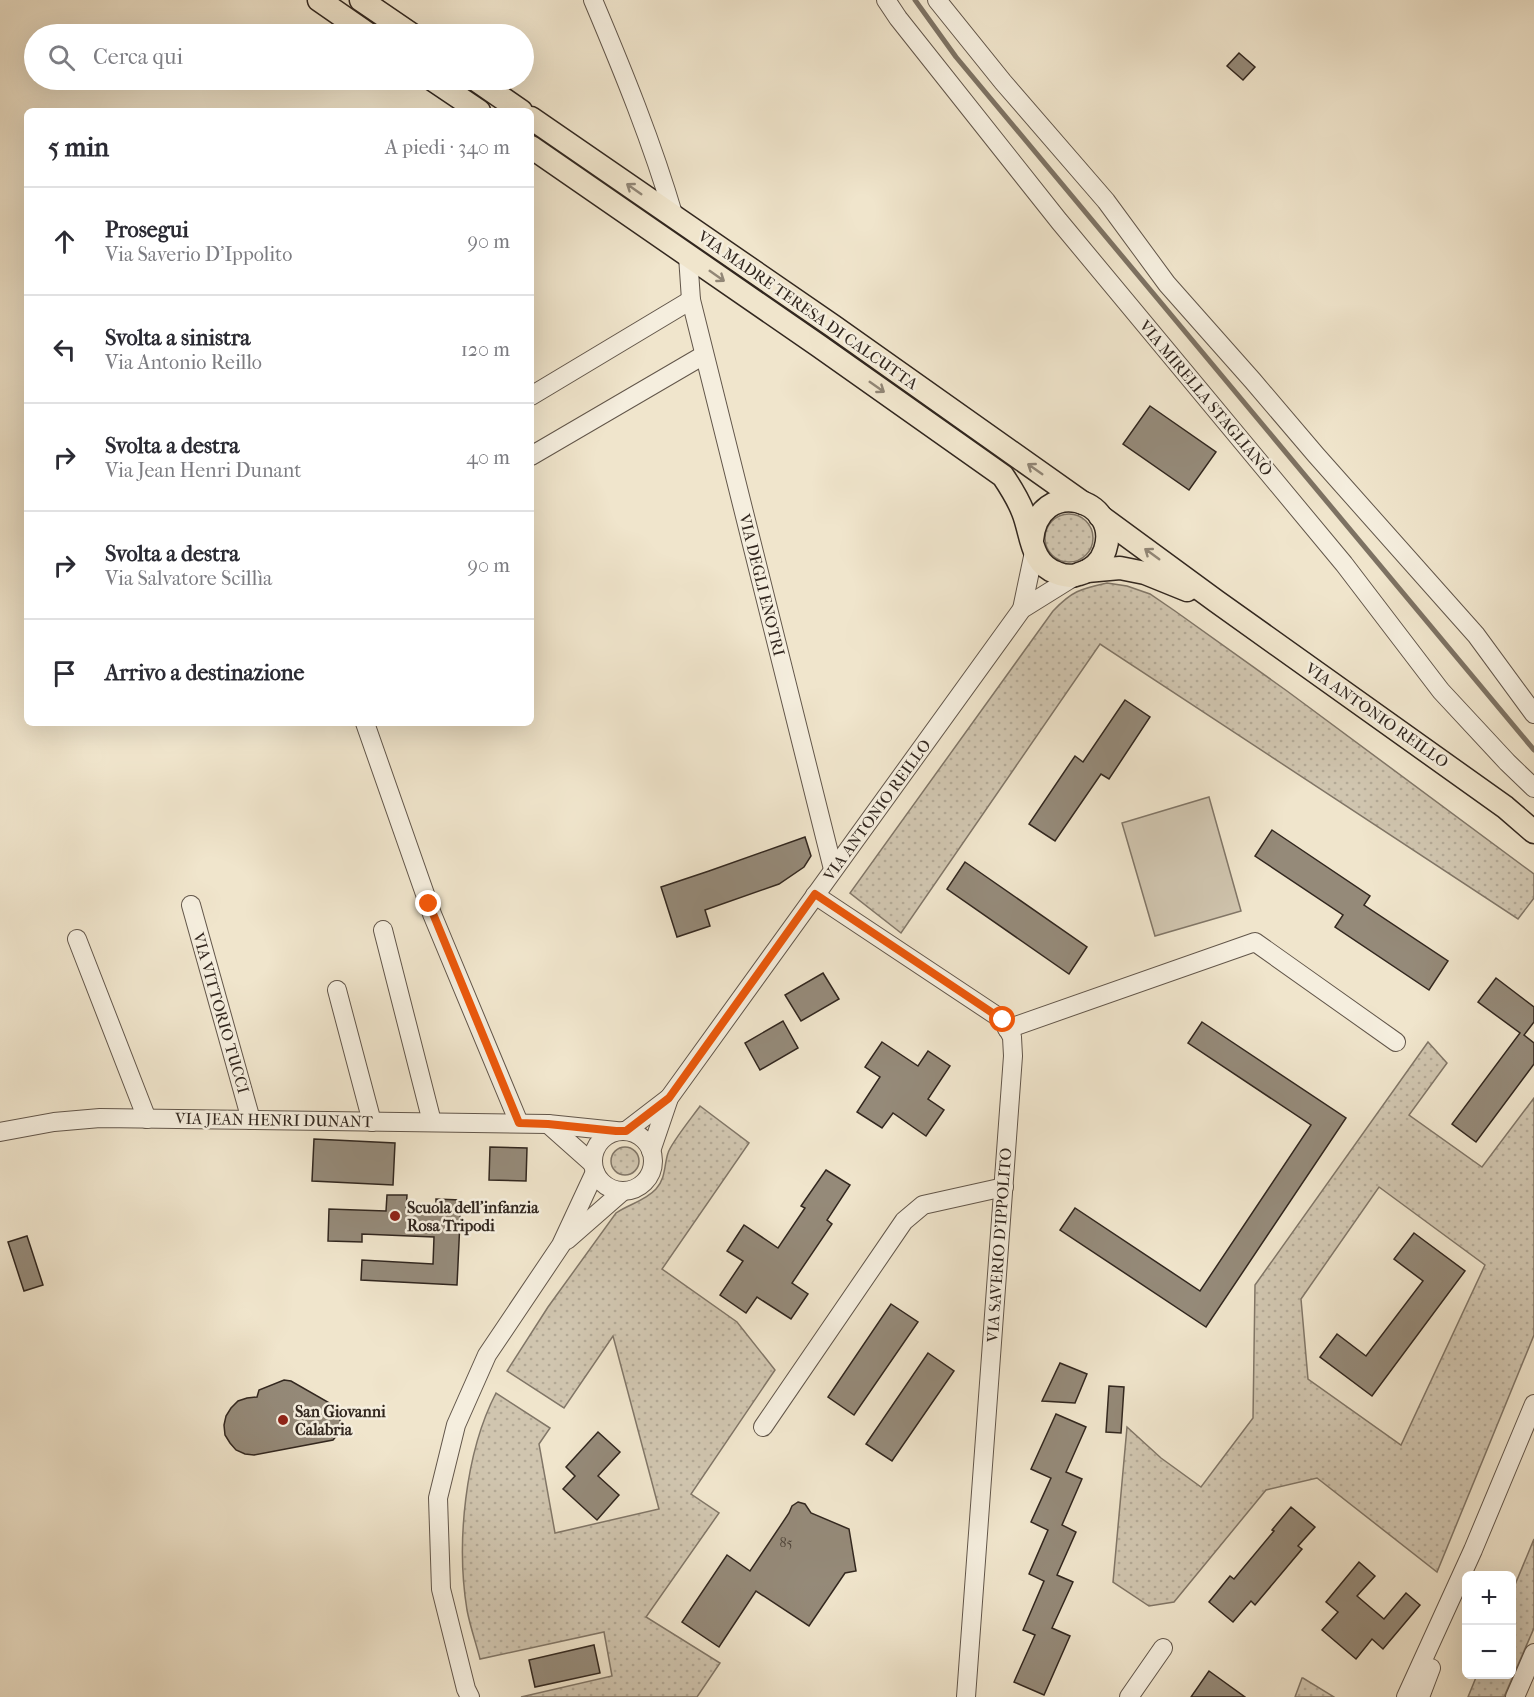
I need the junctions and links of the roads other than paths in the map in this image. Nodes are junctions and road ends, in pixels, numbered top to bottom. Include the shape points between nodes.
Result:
1 (319, 0) edge
2 (361, 0) edge
3 (593, 0) edge
4 (886, 0) edge
5 (937, 0) edge
6 (354, 24) edge
7 (396, 24) edge
8 (448, 90) edge
9 (491, 90) edge
10 (474, 108) edge
11 (517, 108) edge
12 (534, 120) edge
13 (534, 149) edge
14 (674, 217) junction
15 (688, 256) junction
16 (691, 300) junction
17 (704, 355) junction
18 (534, 394) edge
19 (534, 454) edge
20 (1092, 509) junction
21 (1033, 546) junction
22 (1081, 574) junction
23 (1216, 601) junction
24 (1022, 609) junction
25 (1534, 714) edge
26 (366, 726) edge
27 (1534, 788) edge
28 (1534, 832) edge
29 (833, 869) junction
30 (815, 894) junction
31 (191, 905) dead end
32 (383, 930) dead end
33 (77, 939) dead end
34 (338, 990) dead end
35 (1007, 1029) junction
36 (1396, 1042) dead end
37 (669, 1098) junction
38 (147, 1119) junction
39 (251, 1120) junction
40 (372, 1122) junction
41 (432, 1122) junction
42 (519, 1123) junction
43 (548, 1124) junction
44 (621, 1131) junction
45 (0, 1132) edge
46 (651, 1151) junction
47 (594, 1168) junction
48 (1004, 1187) junction
49 (623, 1191) junction
50 (561, 1245) junction
51 (1534, 1404) edge
52 (762, 1427) dead end
53 (1473, 1550) junction
54 (1163, 1647) dead end
55 (1534, 1653) edge
56 (470, 1697) edge
57 (966, 1697) edge
58 (1129, 1697) edge
59 (1406, 1697) edge
60 (1420, 1697) edge
61 (1515, 1697) edge

1 - 6 main road
2 - 7 main road
3 - 14 street via 635,99
4 - 27 street, VIA MIRELLA STAGLIANÒ via 1059,222 1344,564 1441,691
5 - 25 street via 1106,201 1167,284 1476,635
8 - 10 main road
9 - 11 main road
14 -> 12 main road, VIA MADRE TERESA DI CALCUTTA
13 - 15 main road, VIA MADRE TERESA DI CALCUTTA
20 -> 14 main road, VIA MADRE TERESA DI CALCUTTA
15 - 16 street, VIA DEGLI ENOTRI
15 -> 21 main road, VIA MADRE TERESA DI CALCUTTA via 1003,476 1016,495
16 - 17 street, VIA DEGLI ENOTRI
16 - 18 street
17 - 19 street
17 - 29 street, VIA DEGLI ENOTRI
20 - 21 main road via 1071,500 1047,507 1033,527
20 - 22 main road via 1106,527 1107,540 1097,563
23 -> 20 main road, VIA ANTONIO REILLO
21 - 22 main road via 1050,571 1062,576
21 - 24 street, VIA ANTONIO REILLO
22 - 23 main road, VIA ANTONIO REILLO via 1120,568 1145,573
22 - 24 street, VIA ANTONIO REILLO
23 - 28 main road, VIA ANTONIO REILLO via 1505,807
24 - 29 street, VIA ANTONIO REILLO
26 - 42 street via 432,914
29 - 30 street, VIA ANTONIO REILLO
30 - 35 street via 1003,1020
30 - 37 street, VIA ANTONIO REILLO
31 - 39 street, VIA VITTORIO TUCCI
32 - 41 street
33 - 38 street
34 - 40 street
35 - 36 street via 1255,942
35 - 48 street, VIA SAVERIO D'IPPOLITO via 1012,1037 1013,1056
37 - 44 street, VIA ANTONIO REILLO
37 - 46 street, VIA ANTONIO REILLO
38 - 39 street, VIA JEAN HENRI DUNANT
38 - 45 street, VIA JEAN HENRI DUNANT via 54,1122
39 - 40 street, VIA JEAN HENRI DUNANT
40 - 41 street, VIA JEAN HENRI DUNANT
41 - 42 street, VIA JEAN HENRI DUNANT
42 - 43 street, VIA JEAN HENRI DUNANT
43 - 44 street, VIA JEAN HENRI DUNANT
43 - 47 street
44 - 46 street via 642,1137
44 - 47 street via 598,1143
46 - 49 street via 652,1170 647,1178 641,1185
47 - 49 street via 606,1186
47 - 50 street
48 - 52 street via 923,1204 904,1221
48 - 57 street, VIA SAVERIO D'IPPOLITO
49 - 50 street
50 - 56 street via 481,1367 456,1425 438,1498 441,1589
51 - 53 street
53 - 59 street
53 - 60 street
54 - 58 street
55 - 61 street

